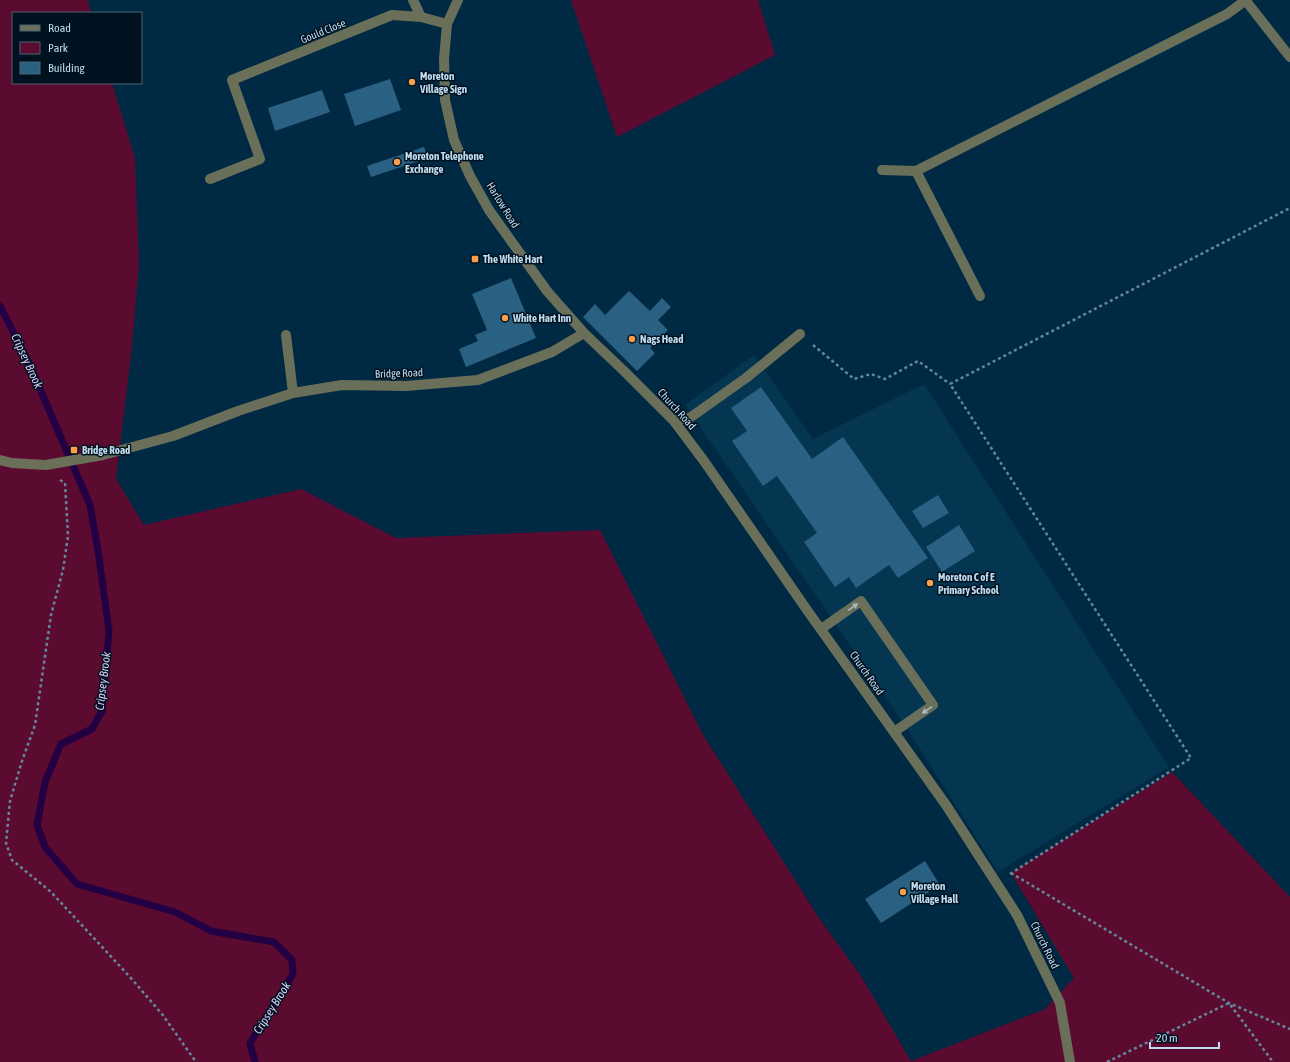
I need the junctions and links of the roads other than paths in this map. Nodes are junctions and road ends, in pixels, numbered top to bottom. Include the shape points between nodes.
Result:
1 (413, 0) edge
2 (458, 0) edge
3 (1246, 0) edge
4 (421, 17) junction
5 (447, 24) junction
6 (1290, 58) edge
7 (882, 170) dead end
8 (916, 171) junction
9 (210, 179) dead end
10 (980, 296) dead end
11 (584, 333) junction
12 (800, 334) road end
13 (286, 335) dead end
14 (293, 394) junction
15 (674, 421) junction
16 (0, 460) edge
17 (821, 629) junction
18 (894, 732) junction
19 (1070, 1062) edge

1 - 4 street
2 - 5 street, Harlow Road
3 - 6 street
3 - 8 street via 1227,14
4 - 5 street, Gould Close
4 - 9 street, Gould Close via 392,15 232,80 260,159
5 - 11 street, Harlow Road via 444,59 445,100 454,140 489,210 547,291
7 - 8 street
8 - 10 street
11 - 14 street, Bridge Road via 552,352 478,380 406,386 342,385
11 - 15 street, Church Road
12 - 15 street via 746,378 691,416
13 - 14 street
14 - 16 street, Bridge Road via 238,411 173,436 103,455 46,465
15 - 17 street, Church Road
17 - 18 street, Church Road
17 -> 18 street via 861,601 866,608 934,705
18 - 19 street, Church Road via 946,805 1018,915 1060,1003

